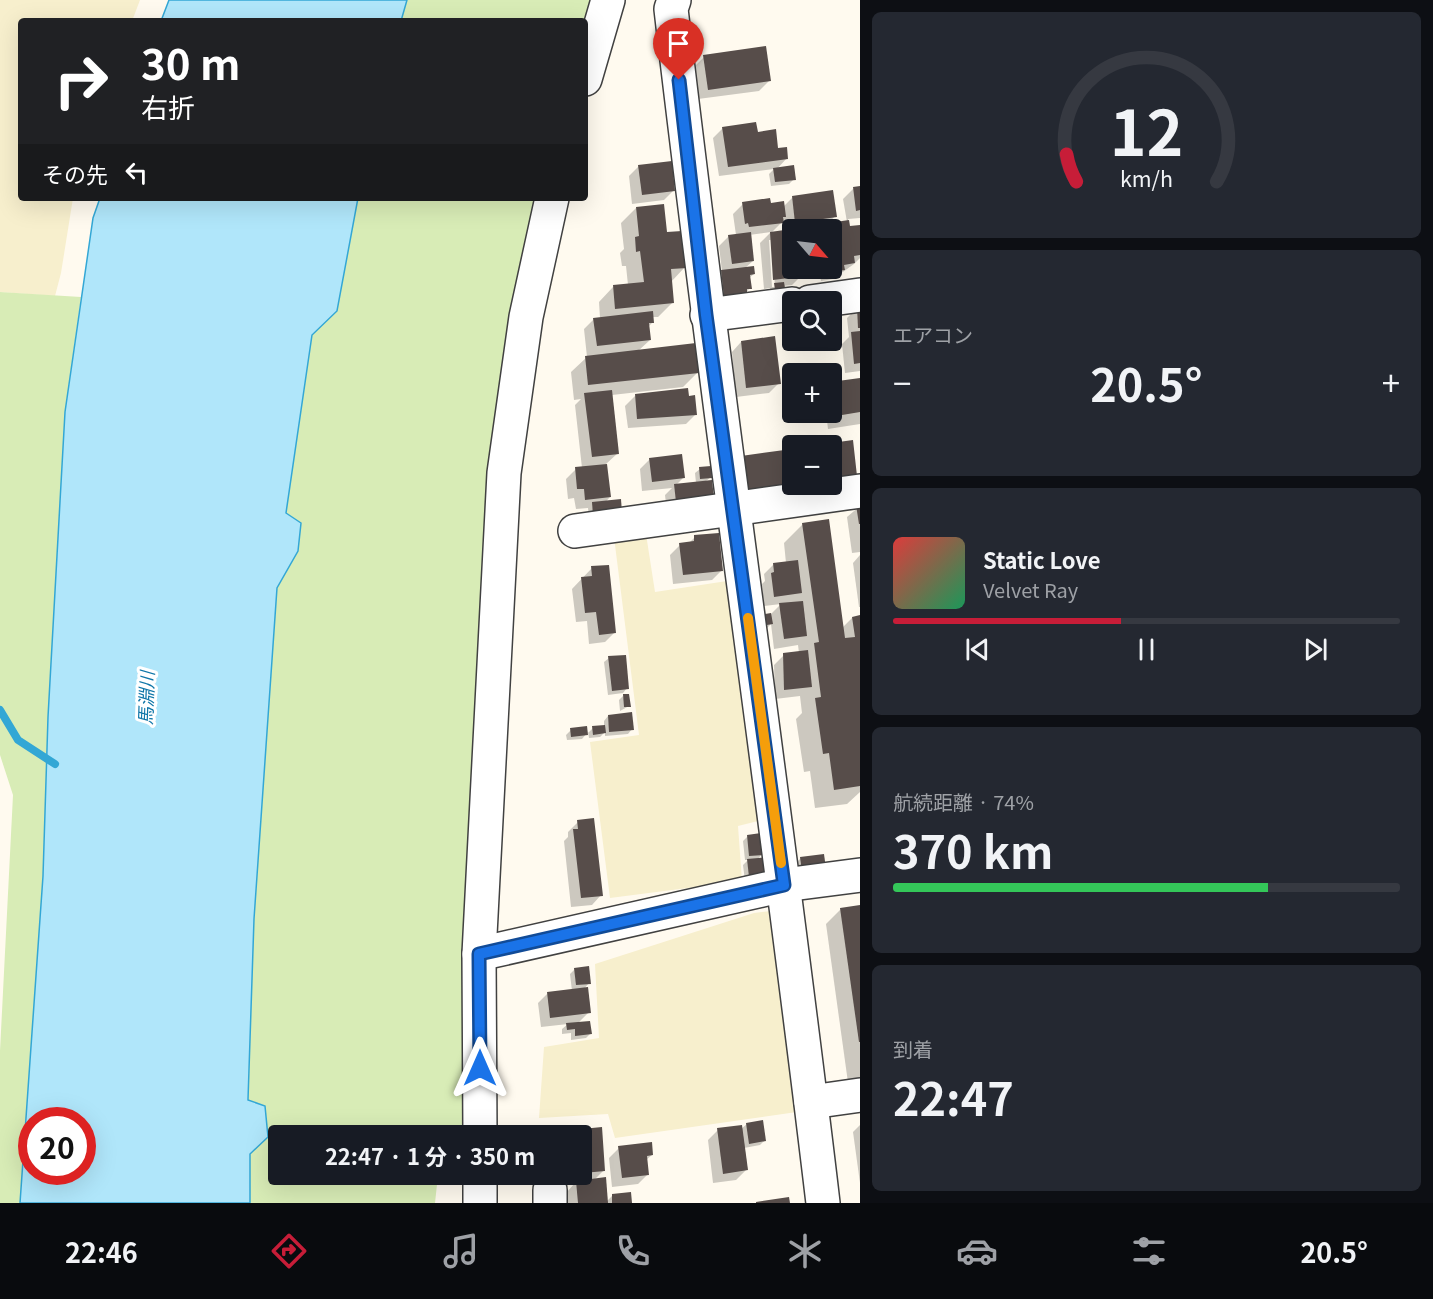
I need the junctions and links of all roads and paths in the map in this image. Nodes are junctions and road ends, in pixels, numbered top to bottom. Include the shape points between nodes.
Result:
1 (608, 0) edge
2 (674, 0) edge
3 (588, 69) edge
4 (551, 201) edge
5 (860, 295) edge
6 (842, 298) edge
7 (782, 305) edge
8 (706, 315) junction
9 (860, 491) edge
10 (733, 510) junction
11 (575, 531) dead end
12 (860, 875) edge
13 (784, 885) junction
14 (479, 954) junction
15 (860, 1095) edge
16 (811, 1102) junction
17 (480, 1125) edge
18 (480, 1185) edge
19 (480, 1203) edge
20 (823, 1203) edge

1 - 3 street
2 - 8 street via 671,9
4 - 14 street via 526,317 504,473
5 - 6 street
7 - 8 street
8 - 10 street
9 - 10 street
10 - 11 street
10 - 13 street
12 - 13 street
13 - 14 street
13 - 16 street
14 - 17 street
15 - 16 street
16 - 20 street
18 - 19 street

